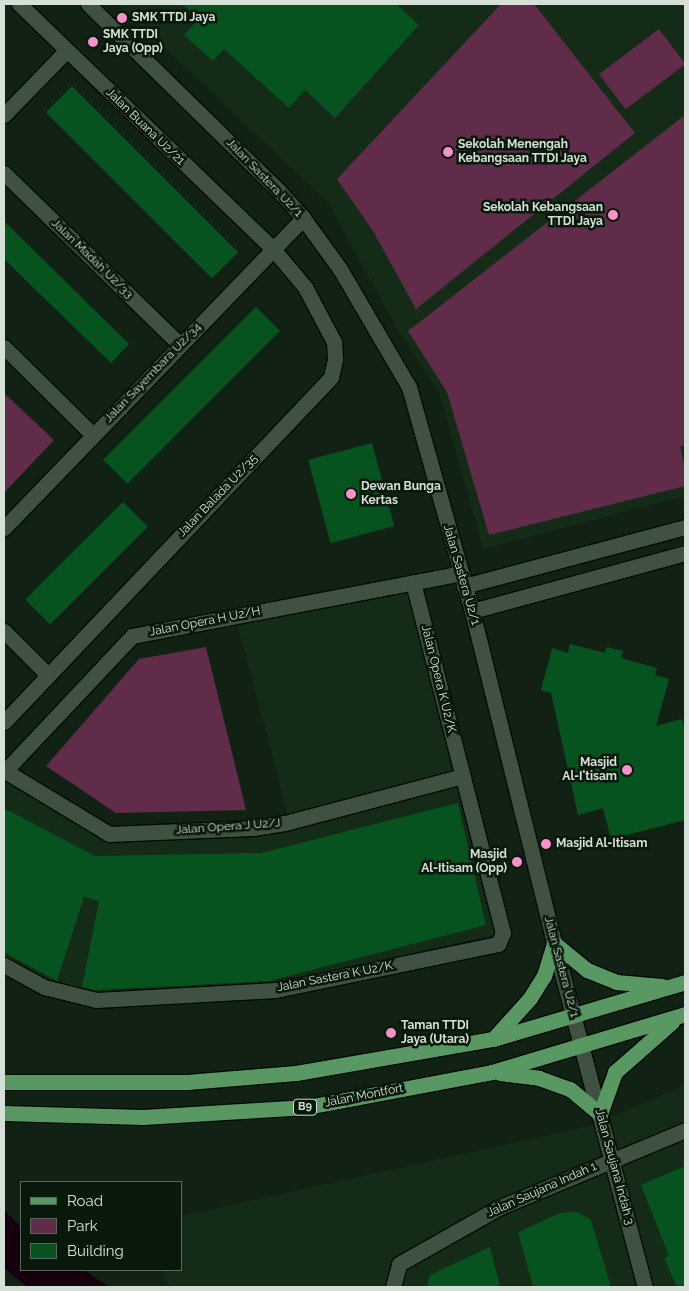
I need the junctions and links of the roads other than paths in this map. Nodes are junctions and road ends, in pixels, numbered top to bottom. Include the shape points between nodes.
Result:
1 (19, 4) edge
2 (88, 4) edge
3 (66, 51) junction
4 (4, 115) edge
5 (4, 173) edge
6 (302, 218) junction
7 (273, 249) junction
8 (180, 345) junction
9 (4, 347) edge
10 (93, 435) junction
11 (685, 527) edge
12 (4, 528) edge
13 (685, 553) edge
14 (463, 579) junction
15 (414, 582) junction
16 (472, 611) junction
17 (4, 631) edge
18 (48, 675) junction
19 (4, 722) edge
20 (5, 772) edge
21 (463, 776) junction
22 (554, 943) junction
23 (4, 965) edge
24 (678, 984) edge
25 (573, 1015) junction
26 (682, 1015) edge
27 (493, 1039) junction
28 (582, 1047) junction
29 (492, 1072) junction
30 (4, 1082) edge
31 (4, 1113) edge
32 (600, 1114) junction
33 (685, 1130) edge
34 (612, 1159) junction
35 (393, 1287) edge
36 (645, 1287) edge

1 - 3 street, Jalan Buana U2/21
2 - 6 street, Jalan Sastera U2/1 via 279,191
3 - 4 street
3 - 7 street, Jalan Buana U2/21
5 - 8 street, Jalan Madah U2/33
6 - 7 street, Jalan Sayembara U2/34
6 - 14 street, Jalan Sastera U2/1 via 340,269 409,387
7 - 8 street, Jalan Sayembara U2/34
7 - 18 street, Jalan Balada U2/35 via 305,287 334,342 331,377
8 - 10 street, Jalan Sayembara U2/34
9 - 10 street
10 - 12 street, Jalan Sayembara U2/34
11 - 14 street, Jalan Opera H U2/H
13 - 16 street
14 - 15 street, Jalan Opera H U2/H
14 - 16 street, Jalan Sastera U2/1
15 - 20 street, Jalan Opera H U2/H via 132,636
15 - 21 street, Jalan Opera K U2/K
16 - 22 street, Jalan Sastera U2/1
17 - 18 street
18 - 19 street, Jalan Balada U2/35
20 - 21 street, Jalan Opera J U2/J via 108,834 285,824
21 - 23 street, Jalan Sastera K U2/K via 503,933 498,944 276,990 96,1000 44,988
22 - 24 main road via 587,970 616,982
22 - 25 street, Jalan Sastera U2/1
22 - 27 main road via 544,976 530,998
24 - 25 main road
25 - 27 main road
25 - 28 street, Jalan Sastera U2/1
26 - 28 main road, Jalan Montfort / B9
26 - 32 main road via 615,1072
27 - 30 main road via 296,1073 187,1082
28 - 29 main road, Jalan Montfort / B9
28 - 32 street, Jalan Saujana Indah 3
29 - 31 main road, Jalan Montfort / B9 via 307,1107 143,1117
29 - 32 main road via 539,1078 570,1089
32 - 34 street, Jalan Saujana Indah 3
33 - 34 street, Jalan Saujana Indah 1
34 - 35 street, Jalan Saujana Indah 1 via 498,1208 399,1264
34 - 36 street, Jalan Saujana Indah 3

